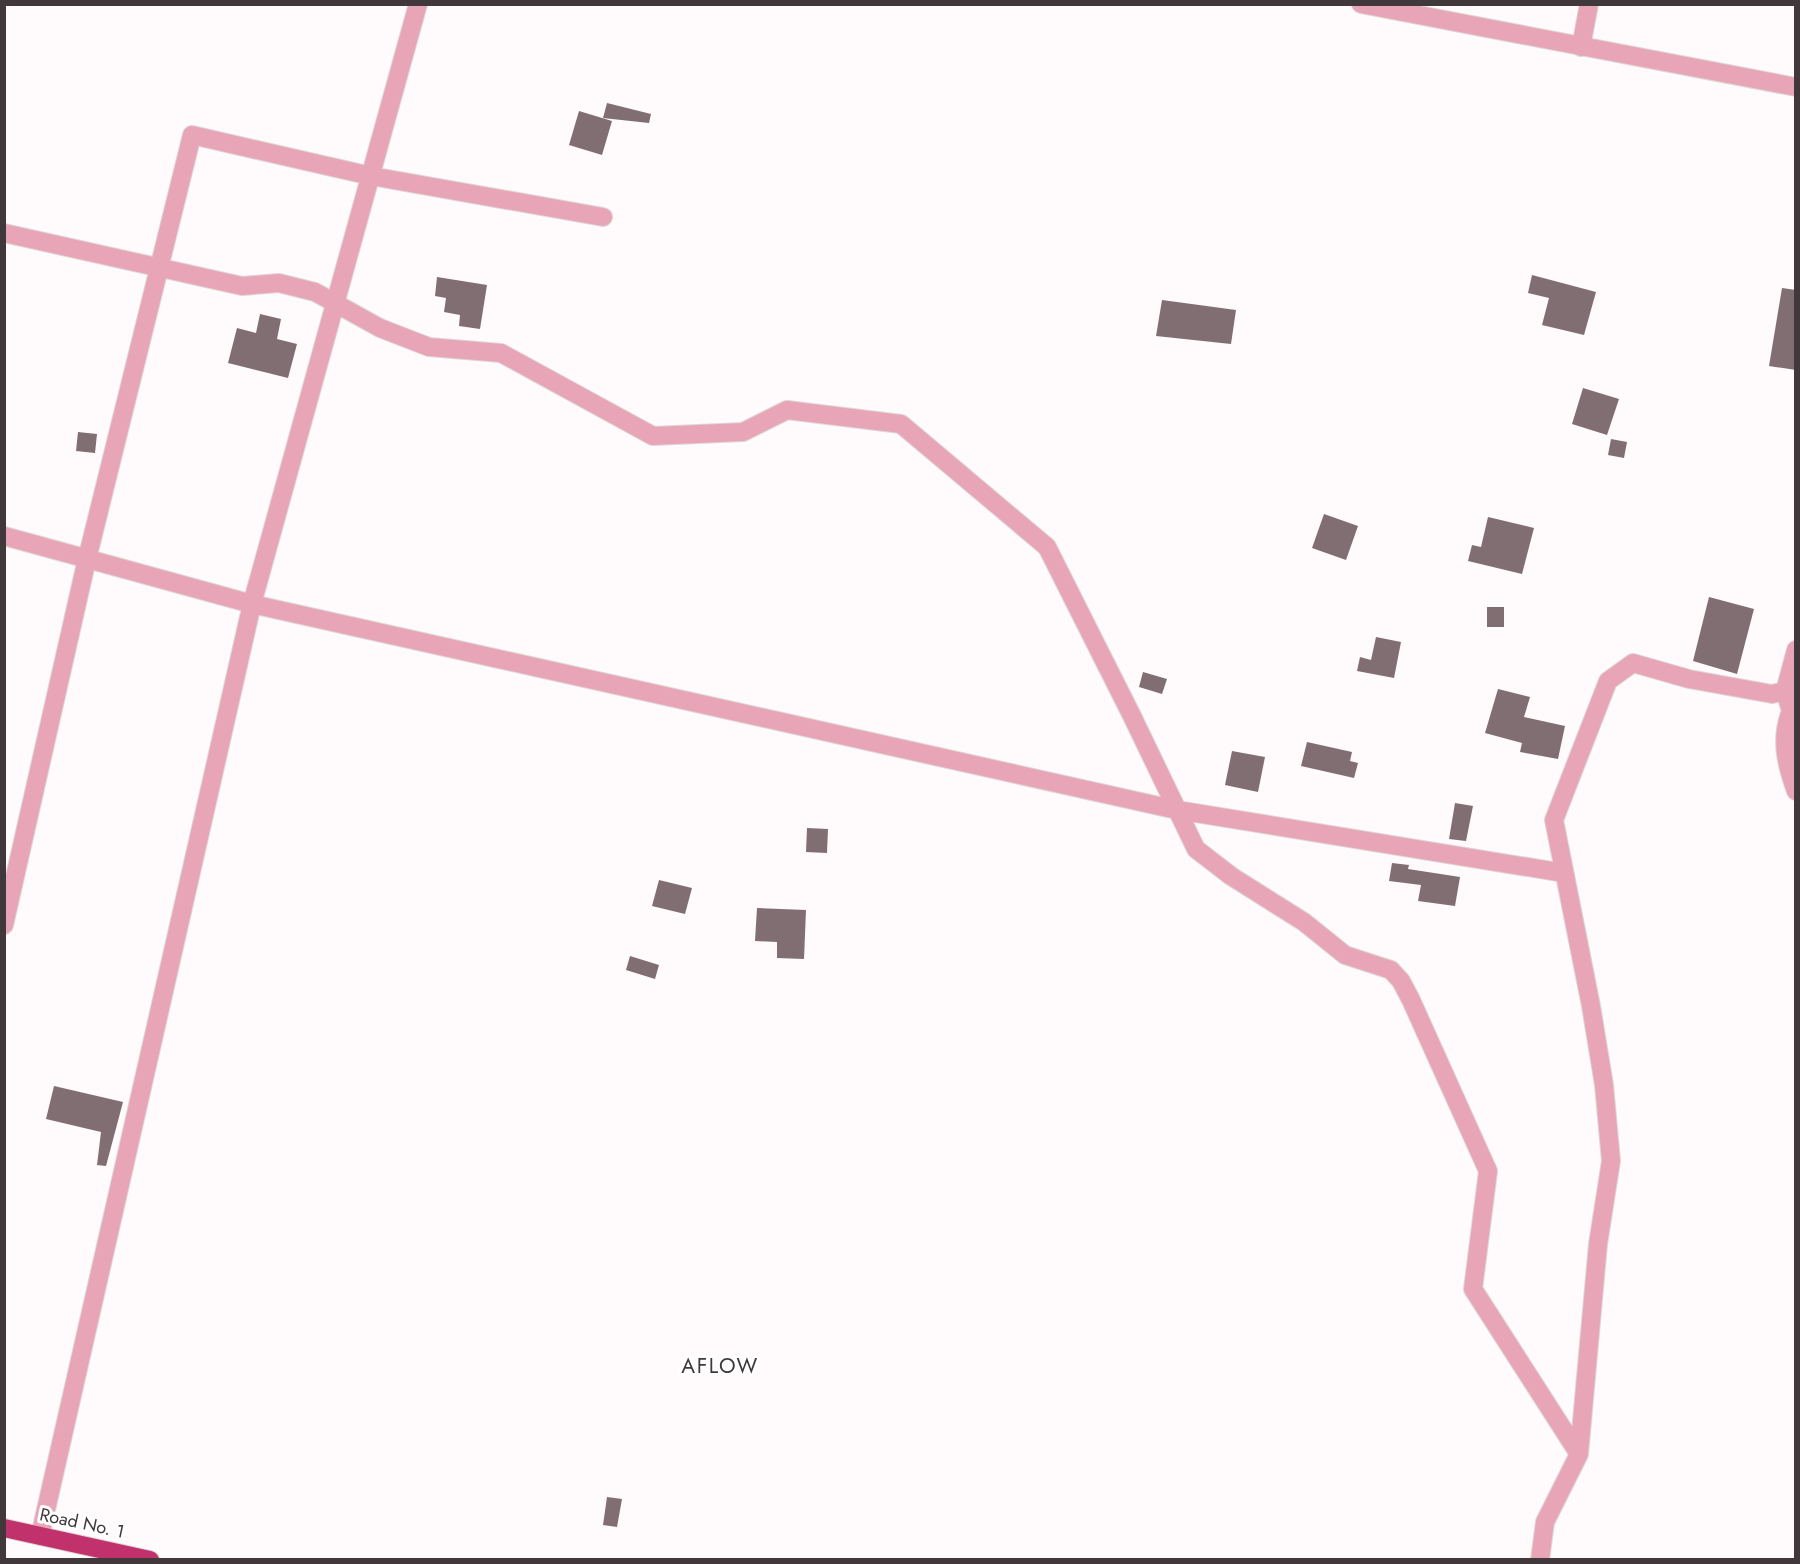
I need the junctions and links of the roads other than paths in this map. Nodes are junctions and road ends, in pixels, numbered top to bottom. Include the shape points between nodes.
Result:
1 (418, 4) edge
2 (1361, 4) edge
3 (1589, 4) edge
4 (1581, 46) junction
5 (1796, 87) edge
6 (371, 176) junction
7 (603, 217) dead end
8 (4, 233) edge
9 (157, 268) junction
10 (336, 304) junction
11 (4, 536) edge
12 (87, 558) junction
13 (252, 604) junction
14 (1796, 650) edge
15 (1785, 691) junction
16 (1796, 791) edge
17 (1177, 810) junction
18 (1564, 873) junction
19 (4, 925) edge
20 (1579, 1454) junction
21 (4, 1528) edge
22 (40, 1536) junction
23 (150, 1560) edge
24 (1540, 1560) edge

1 - 6 street
2 - 4 street
3 - 4 street
4 - 5 street
6 - 7 street
6 - 9 street via 192,135
6 - 10 street
8 - 9 street
9 - 10 street via 242,286 279,283 315,292
9 - 12 street
10 - 13 street
10 - 17 street via 380,328 429,347 501,354 653,436 742,432 787,410 901,424 1047,547
11 - 12 street
12 - 13 street
12 - 19 street
13 - 17 street
13 - 22 street
14 - 15 street
15 - 16 street via 1791,711 1784,728 1785,754
15 - 18 street via 1772,694 1689,679 1633,663 1608,681 1554,820
17 - 18 street
17 - 20 street via 1196,849 1222,870 1304,922 1345,955 1391,970 1401,981 1488,1171 1473,1289
18 - 20 street via 1604,1085 1611,1161 1598,1244
20 - 24 street via 1545,1522
21 - 22 highway, Road No. 1
22 - 23 highway, Road No. 1

